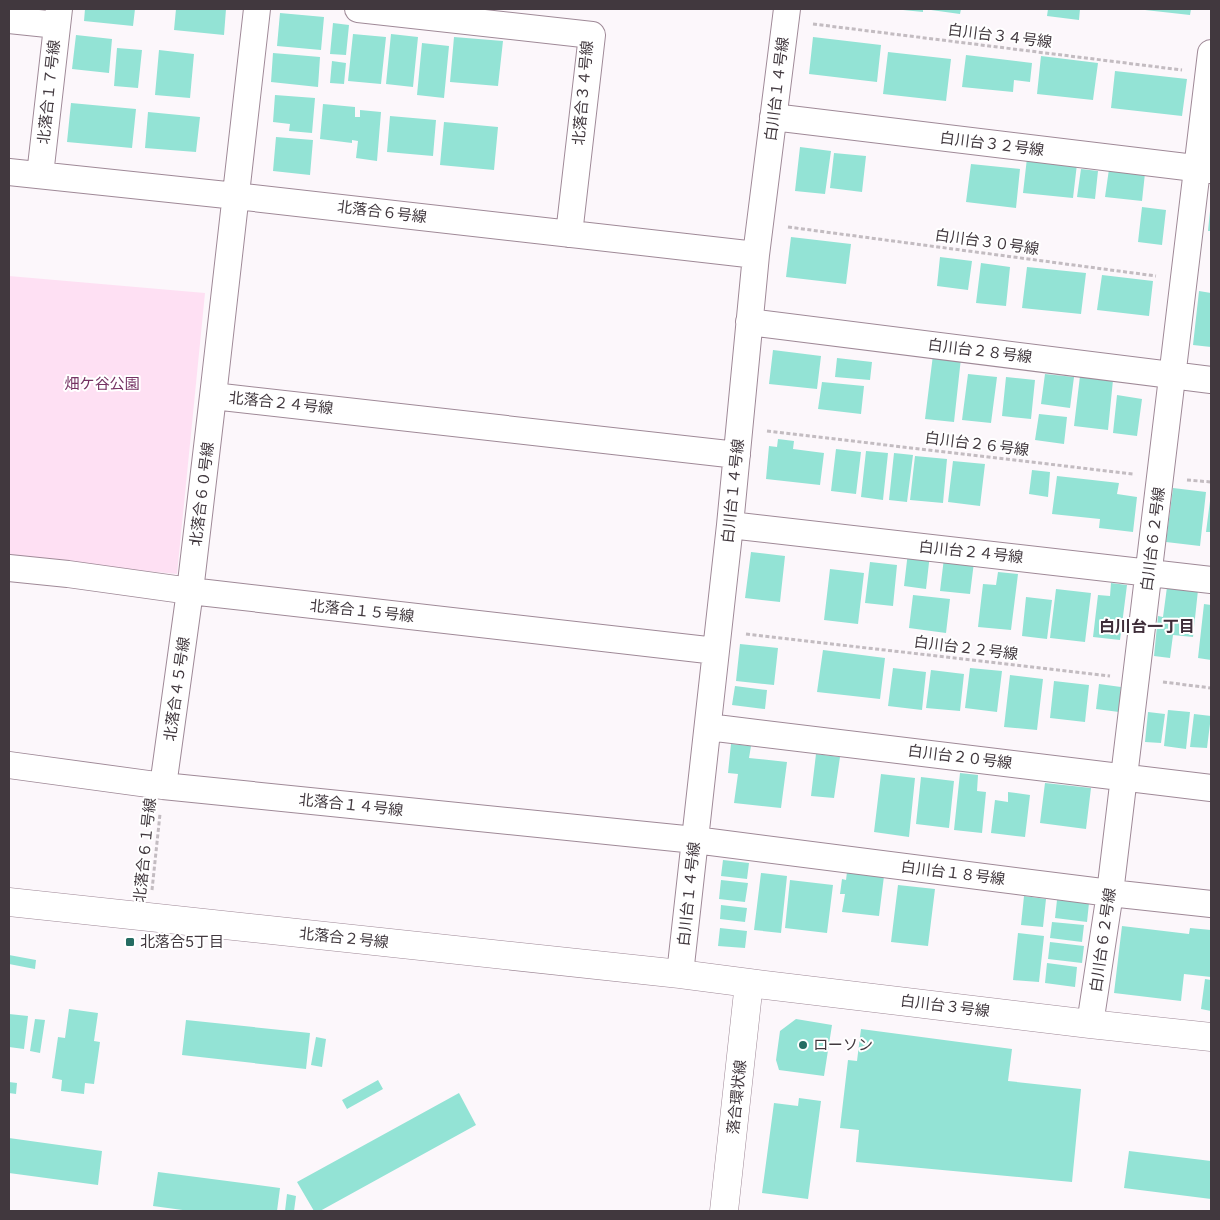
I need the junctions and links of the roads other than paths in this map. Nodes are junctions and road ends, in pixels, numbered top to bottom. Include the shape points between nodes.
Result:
1 (257, 9) edge
2 (358, 9) edge
3 (786, 14) edge
4 (58, 17) edge
5 (9, 20) edge
6 (1210, 63) edge
7 (773, 117) junction
8 (1204, 170) edge
9 (9, 172) edge
10 (40, 175) junction
11 (236, 196) junction
12 (569, 234) junction
13 (756, 254) junction
14 (749, 322) junction
15 (1173, 375) junction
16 (1211, 380) edge
17 (213, 396) junction
18 (737, 455) junction
19 (730, 525) junction
20 (9, 568) edge
21 (1149, 573) junction
22 (1211, 580) edge
23 (190, 591) junction
24 (717, 640) junction
25 (708, 727) junction
26 (9, 765) edge
27 (1124, 777) junction
28 (163, 786) junction
29 (1211, 788) edge
30 (695, 840) junction
31 (1110, 893) junction
32 (9, 902) edge
33 (1211, 904) edge
34 (680, 974) junction
35 (749, 983) junction
36 (1090, 1024) junction
37 (1211, 1037) edge
38 (724, 1211) edge

1 - 11 street, 北落合２４号線
2 - 12 street, 北落合３４号線 via 592,35
3 - 7 street, 白川台１４号線
4 - 5 street
4 - 10 street, 北落合１７号線
6 - 8 street, 白川台６２号線
7 - 8 street, 白川台３２号線
7 - 13 street, 白川台１４号線
8 - 15 street, 白川台６２号線 via 1184,280
9 - 10 street, 北落合６号線
10 - 11 street, 北落合６号線
11 - 12 street, 北落合６号線
11 - 17 street, 北落合２４号線
12 - 13 street, 北落合６号線
13 - 14 street, 白川台１４号線
14 - 15 street, 白川台２８号線
14 - 18 street, 白川台１４号線
15 - 16 street, 白川台２８号線
15 - 21 street, 白川台６２号線
17 - 18 street, 北落合２４号線
17 - 23 street, 北落合６０号線
18 - 19 street, 白川台１４号線
19 - 21 street, 白川台２４号線
19 - 24 street, 白川台１４号線
20 - 23 street, 北落合１５号線
21 - 22 street, 白川台２４号線
21 - 27 street, 白川台６２号線
23 - 24 street, 北落合１５号線
23 - 28 street, 北落合４５号線
24 - 25 street, 白川台１４号線
25 - 27 street, 白川台２０号線
25 - 30 street, 白川台１４号線
26 - 28 street, 北落合１４号線
27 - 29 street, 白川台２０号線
27 - 31 street, 白川台６２号線
28 - 30 street, 北落合１４号線
30 - 31 street, 白川台１８号線
30 - 34 street, 白川台１４号線
31 - 33 street, 白川台１８号線
31 - 36 street, 白川台６２号線
32 - 34 street, 北落合２号線
34 - 35 street, 白川台３号線
35 - 36 street, 白川台３号線
35 - 38 street, 落合環状線
36 - 37 street, 白川台３号線

